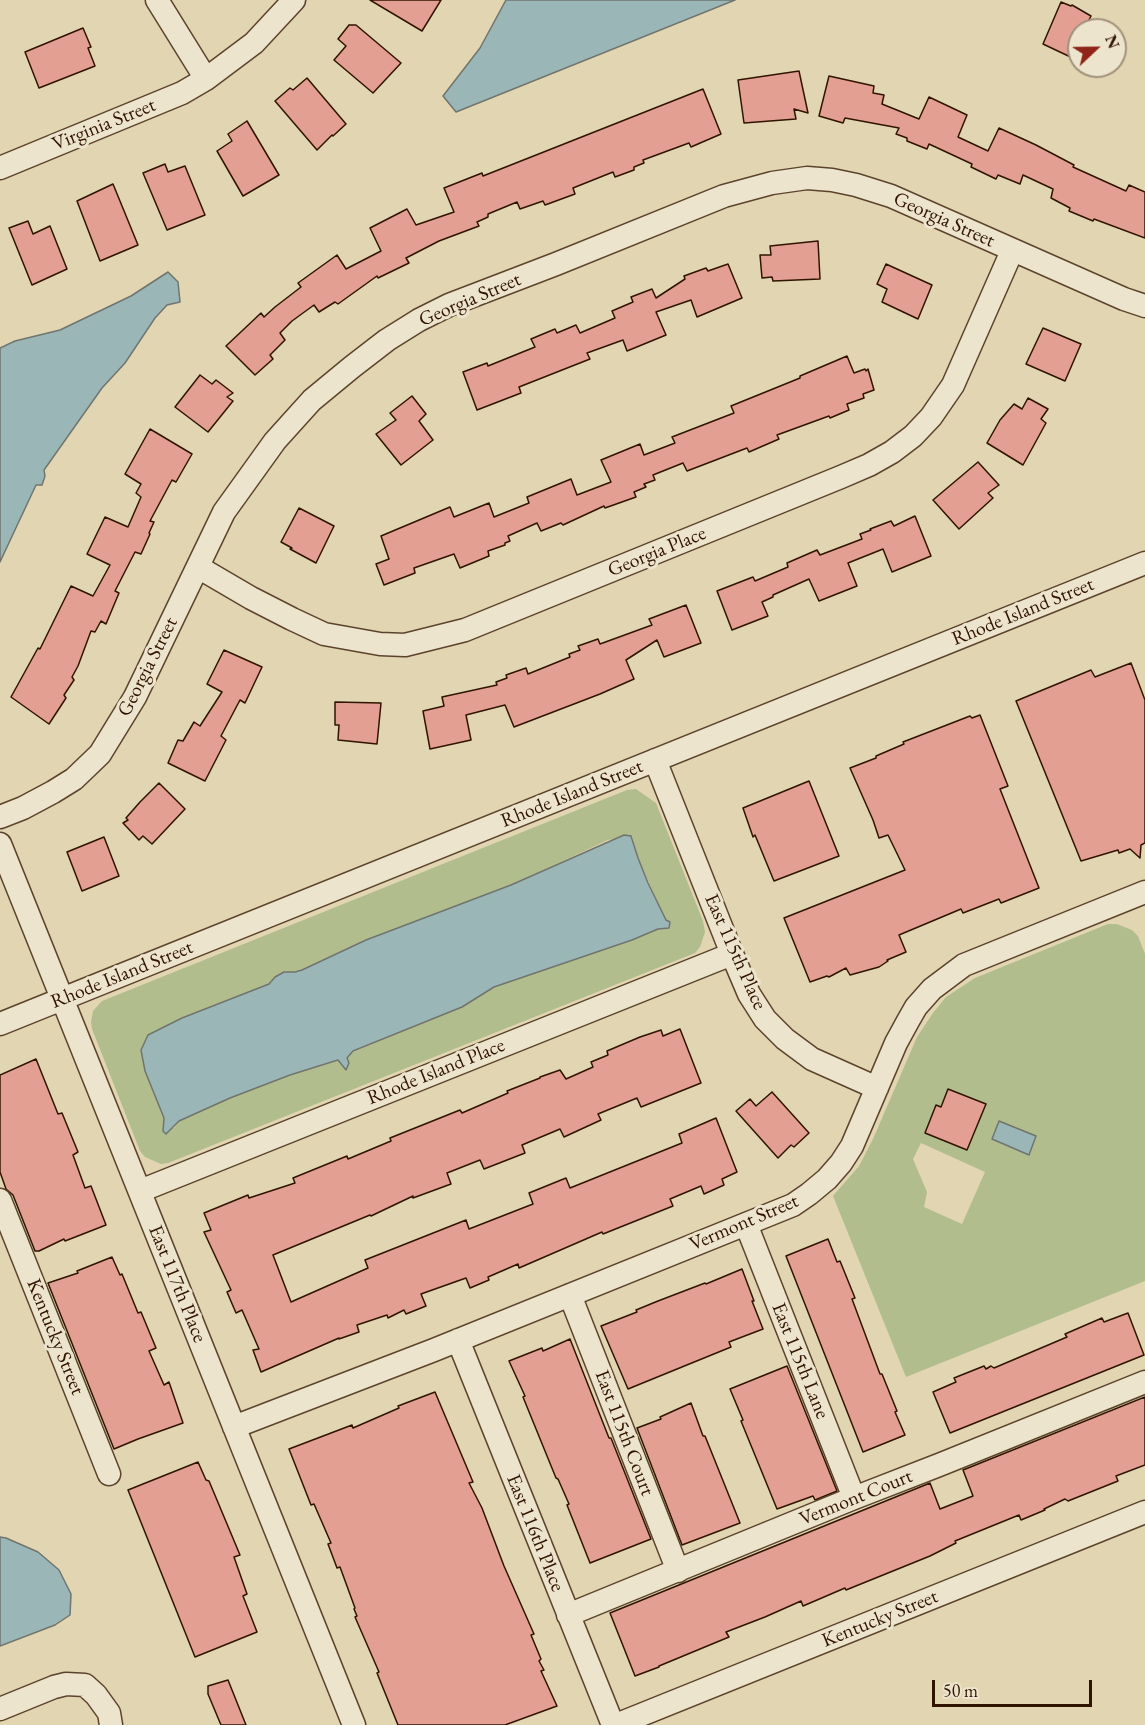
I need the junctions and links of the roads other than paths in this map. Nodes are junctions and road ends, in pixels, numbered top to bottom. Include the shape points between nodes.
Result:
1 (157, 0) edge
2 (294, 0) edge
3 (206, 79) junction
4 (0, 168) edge
5 (1012, 251) junction
6 (1145, 306) edge
7 (1145, 563) edge
8 (198, 567) junction
9 (655, 760) junction
10 (0, 817) edge
11 (0, 844) edge
12 (1142, 900) edge
13 (732, 954) junction
14 (62, 999) junction
15 (0, 1024) edge
16 (877, 1088) junction
17 (140, 1191) junction
18 (0, 1200) edge
19 (746, 1224) junction
20 (570, 1295) junction
21 (458, 1341) junction
22 (1145, 1382) edge
23 (234, 1427) junction
24 (109, 1474) dead end
25 (854, 1498) junction
26 (1145, 1512) edge
27 (678, 1571) junction
28 (568, 1615) junction
29 (0, 1709) edge
30 (111, 1725) edge
31 (354, 1725) edge
32 (614, 1725) edge

1 - 3 street
2 - 3 street via 254,43
3 - 4 street, Virginia Street via 182,93
5 - 6 street, Georgia Street
5 - 8 street, Georgia Street via 891,196 832,180 807,178 772,183 724,196 448,305 387,340 312,400 275,441 224,512
5 - 8 street, Georgia Place via 952,385 931,417 892,452 841,477 465,630 405,645 324,634
7 - 9 street, Rhode Island Street
8 - 10 street, Georgia Street via 135,697 100,754 60,788
9 - 13 street, East 115th Place
9 - 14 street, Rhode Island Street
11 - 14 street, East 117th Place
12 - 16 street, Vermont Street via 964,965 948,976 916,1007
13 - 16 street, East 115th Place via 749,994 765,1019 785,1039 812,1059
13 - 17 street, Rhode Island Place
14 - 15 street, Rhode Island Street
14 - 17 street, East 117th Place
16 - 19 street, Vermont Street via 852,1146 827,1179 793,1205
17 - 23 street, East 117th Place
18 - 24 street, Kentucky Street
19 - 20 street, Vermont Street
19 - 25 street, East 115th Lane
20 - 21 street, Vermont Street
20 - 27 street, East 115th Court
21 - 23 street, Vermont Street
21 - 28 street, East 116th Place
22 - 25 street, Vermont Court
23 - 31 street, East 117th Place
25 - 27 street, Vermont Court
26 - 32 street, Kentucky Street
27 - 28 street, Vermont Court
28 - 32 street, East 116th Place
29 - 30 street via 54,1687 85,1685 109,1713

